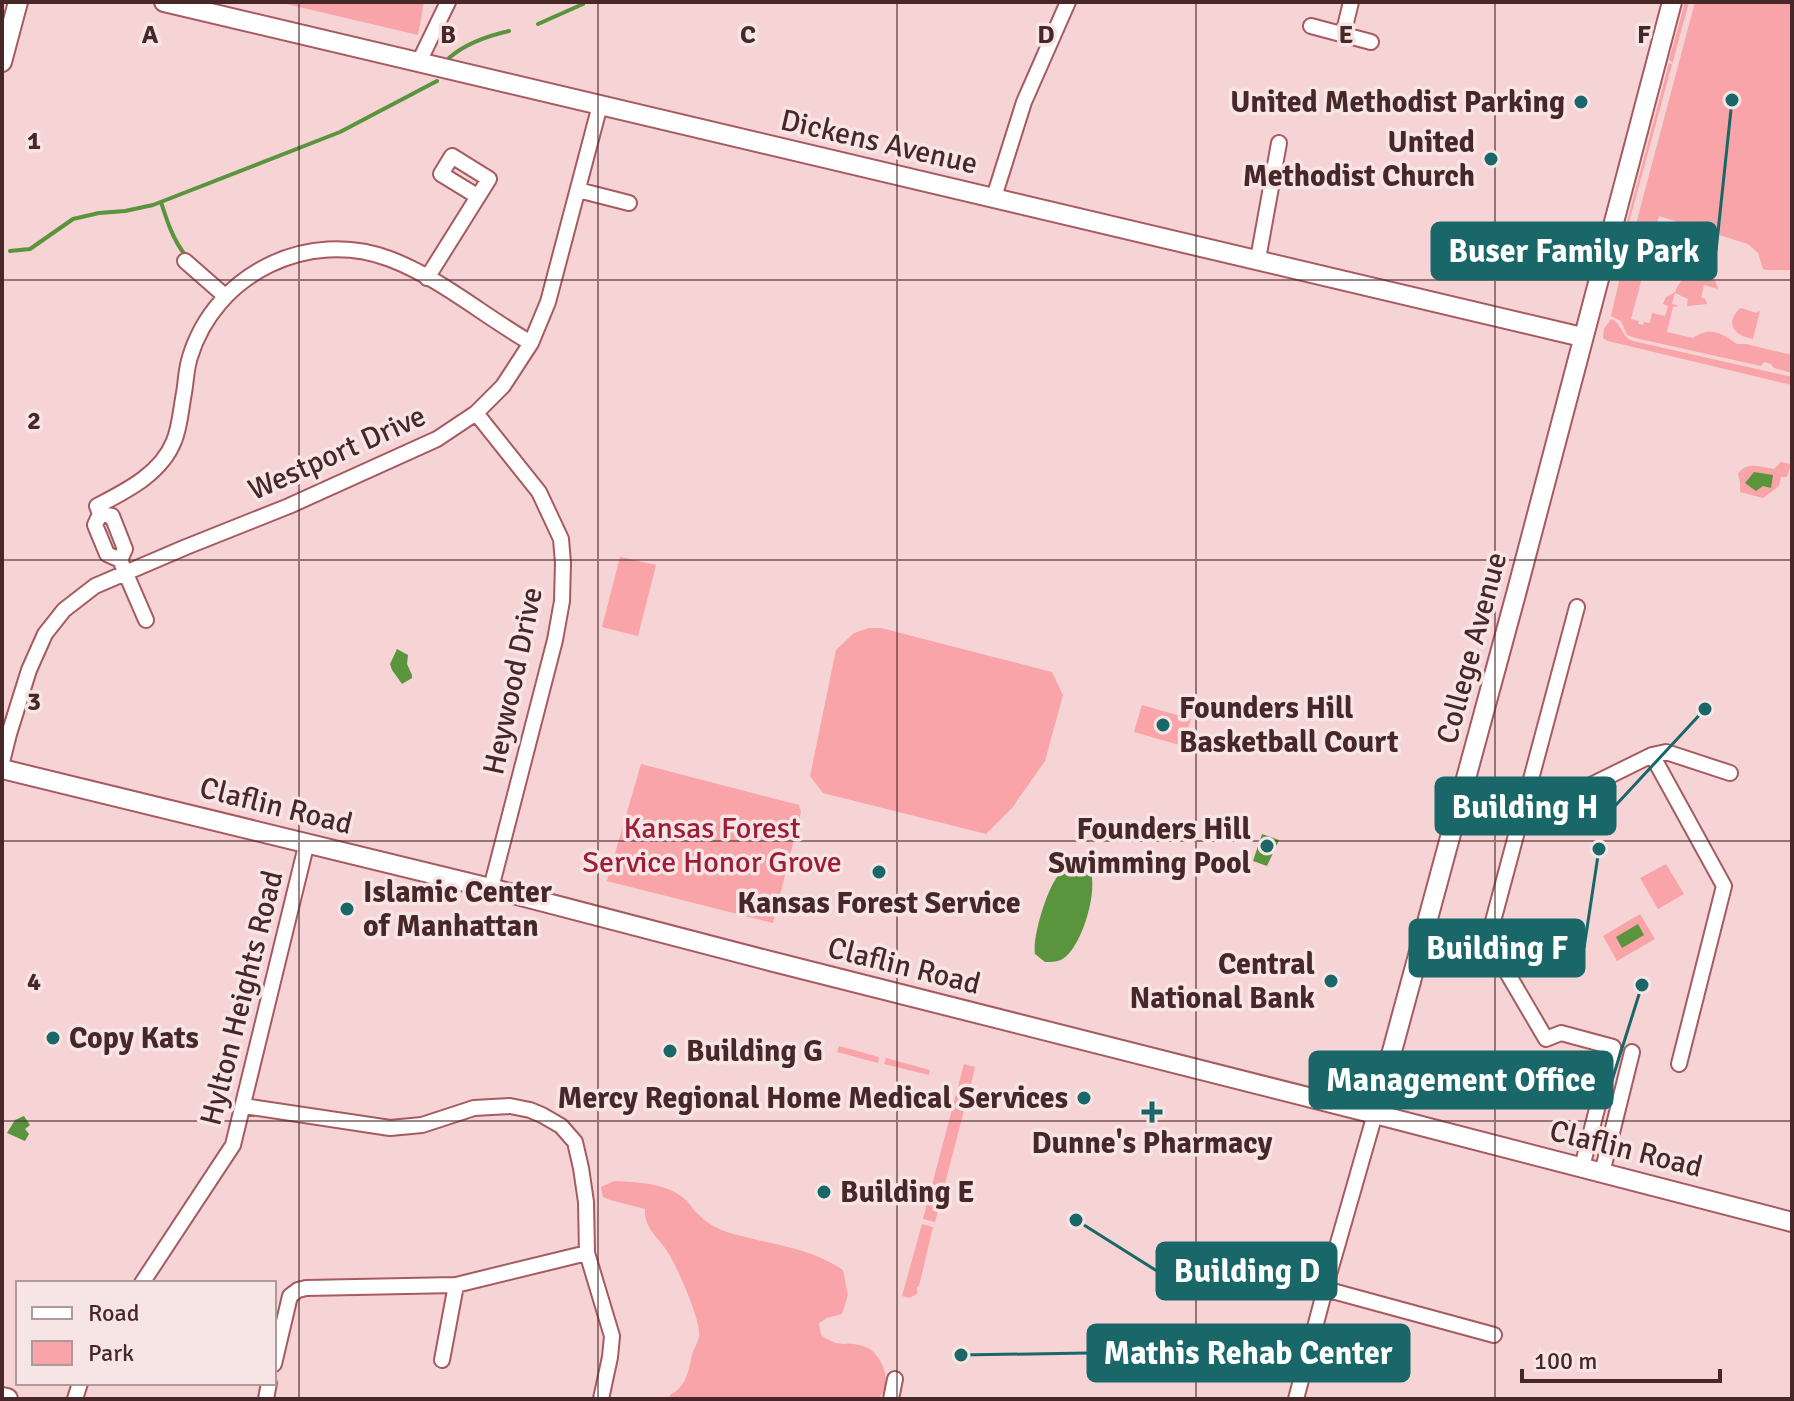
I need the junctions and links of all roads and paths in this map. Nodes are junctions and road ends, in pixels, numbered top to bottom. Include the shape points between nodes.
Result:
1 (18, 2) edge
2 (164, 2) edge
3 (448, 2) edge
4 (1068, 2) edge
5 (1351, 2) edge
6 (1672, 2) edge
7 (1311, 26) dead end
8 (1343, 35) junction
9 (1371, 42) dead end
10 (2, 62) edge
11 (419, 62) junction
12 (600, 105) junction
13 (1279, 143) dead end
14 (578, 190) junction
15 (477, 196) dead end
16 (994, 197) junction
17 (629, 203) dead end
18 (1258, 259) junction
19 (185, 261) dead end
20 (427, 278) junction
21 (225, 296) junction
22 (1582, 337) junction
23 (531, 343) junction
24 (476, 413) junction
25 (123, 567) junction
26 (1577, 607) dead end
27 (146, 620) dead end
28 (1652, 755) junction
29 (2, 762) edge
30 (2, 769) edge
31 (1730, 773) dead end
32 (1520, 820) junction
33 (307, 842) junction
34 (491, 888) junction
35 (1632, 1052) dead end
36 (1679, 1064) dead end
37 (244, 1106) junction
38 (1375, 1114) junction
39 (1582, 1167) junction
40 (1602, 1173) junction
41 (1792, 1222) edge
42 (587, 1253) junction
43 (143, 1281) edge
44 (456, 1285) junction
45 (1325, 1289) junction
46 (1494, 1335) dead end
47 (276, 1356) edge
48 (442, 1360) dead end
49 (895, 1379) dead end
50 (601, 1399) edge
51 (891, 1399) edge
52 (1296, 1399) edge

1 - 10 street
2 - 11 street, Dickens Avenue
3 - 11 street
4 - 16 street via 1038,65
5 - 8 street
6 - 22 street, College Avenue
7 - 8 street
8 - 9 street
11 - 12 street, Dickens Avenue
12 - 14 street, Westport Drive
12 - 16 street, Dickens Avenue
13 - 18 street
14 - 17 street
14 - 23 street, Westport Drive via 548,302
15 - 20 street
16 - 18 street, Dickens Avenue
18 - 22 street, Dickens Avenue
19 - 21 street
20 - 21 street via 390,259 334,249 280,260
20 - 23 street
21 - 25 street via 190,358 174,441 159,464 132,488 97,506 95,525 107,554
22 - 38 street, College Avenue
23 - 24 street, Westport Drive via 503,386
24 - 25 street, Westport Drive via 437,439 289,506
24 - 34 street, Heywood Drive via 539,492 561,539 563,563 555,640
25 - 27 street
25 - 29 street, Westport Drive via 64,610 45,634
26 - 32 street
28 - 31 street via 1666,752
28 - 32 street
28 - 36 street via 1724,886
30 - 33 street, Claflin Road
32 - 39 street via 1488,940 1546,1039 1561,1033 1613,1047
33 - 34 street, Claflin Road
33 - 37 street, Hylton Heights Road
34 - 38 street, Claflin Road
35 - 40 street
37 - 42 street via 390,1128 422,1125 474,1108 510,1106 542,1115 575,1142 586,1202
37 - 43 street, Hylton Heights Road via 233,1145
38 - 39 street, Claflin Road
38 - 45 street, College Avenue
39 - 40 street, Claflin Road
40 - 41 street, Claflin Road
42 - 44 street
42 - 50 street via 612,1336
44 - 47 street via 298,1290 290,1296
44 - 48 street
45 - 46 street
45 - 52 street, College Avenue
49 - 51 street

